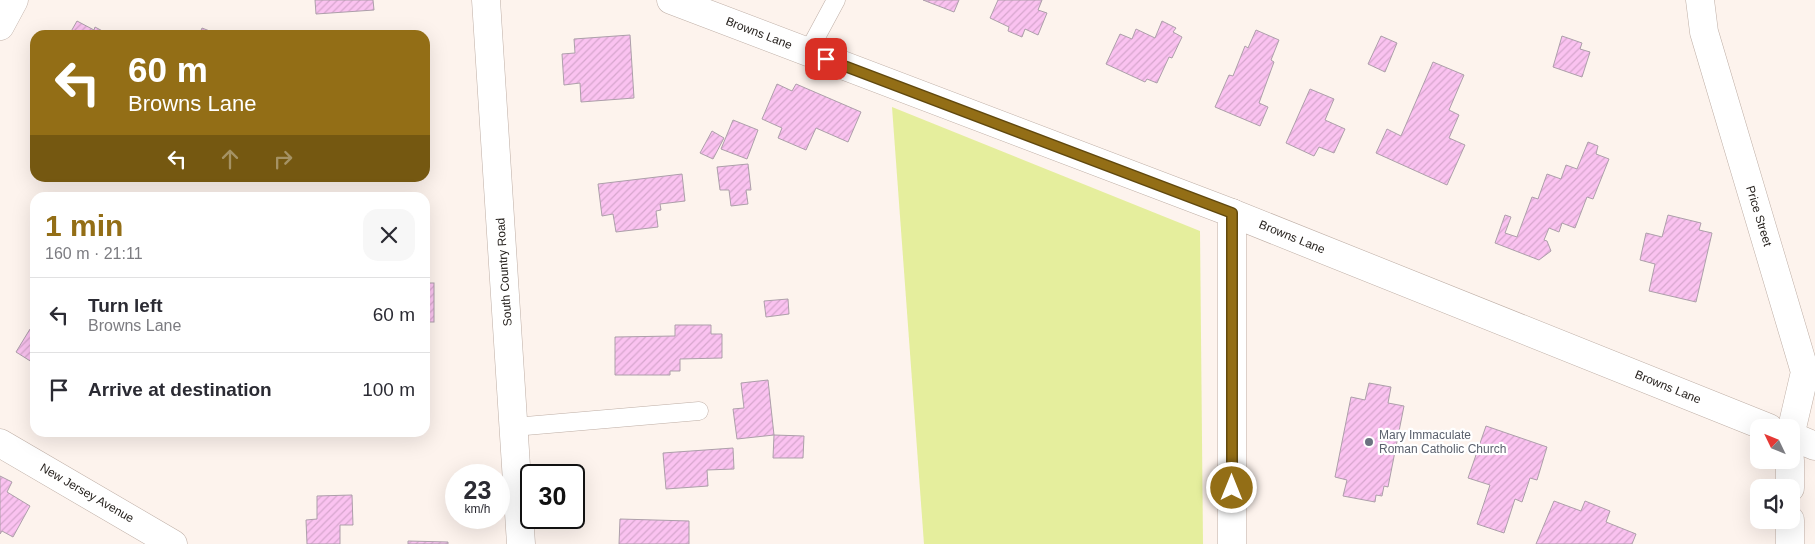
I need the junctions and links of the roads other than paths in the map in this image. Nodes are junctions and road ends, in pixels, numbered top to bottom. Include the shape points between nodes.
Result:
1 (14, 0) edge
2 (486, 0) edge
3 (671, 0) edge
4 (836, 0) edge
5 (1700, 0) edge
6 (0, 26) edge
7 (808, 52) junction
8 (1232, 213) junction
9 (699, 411) dead end
10 (1794, 419) edge
11 (1750, 420) edge
12 (514, 427) junction
13 (1800, 440) edge
14 (0, 444) edge
15 (1815, 446) edge
16 (1790, 529) edge
17 (173, 544) edge
18 (521, 544) edge
19 (1232, 544) edge
20 (1790, 544) edge

1 - 6 street
2 - 12 street, South Country Road
3 - 7 street, Browns Lane
4 - 7 lane
5 - 10 street, Price Street via 1704,32 1805,372
7 - 8 street, Browns Lane
8 - 11 street, Browns Lane
8 - 19 street
9 - 12 lane
12 - 18 street, South Country Road
13 - 15 street
14 - 17 street, New Jersey Avenue
16 - 20 street

